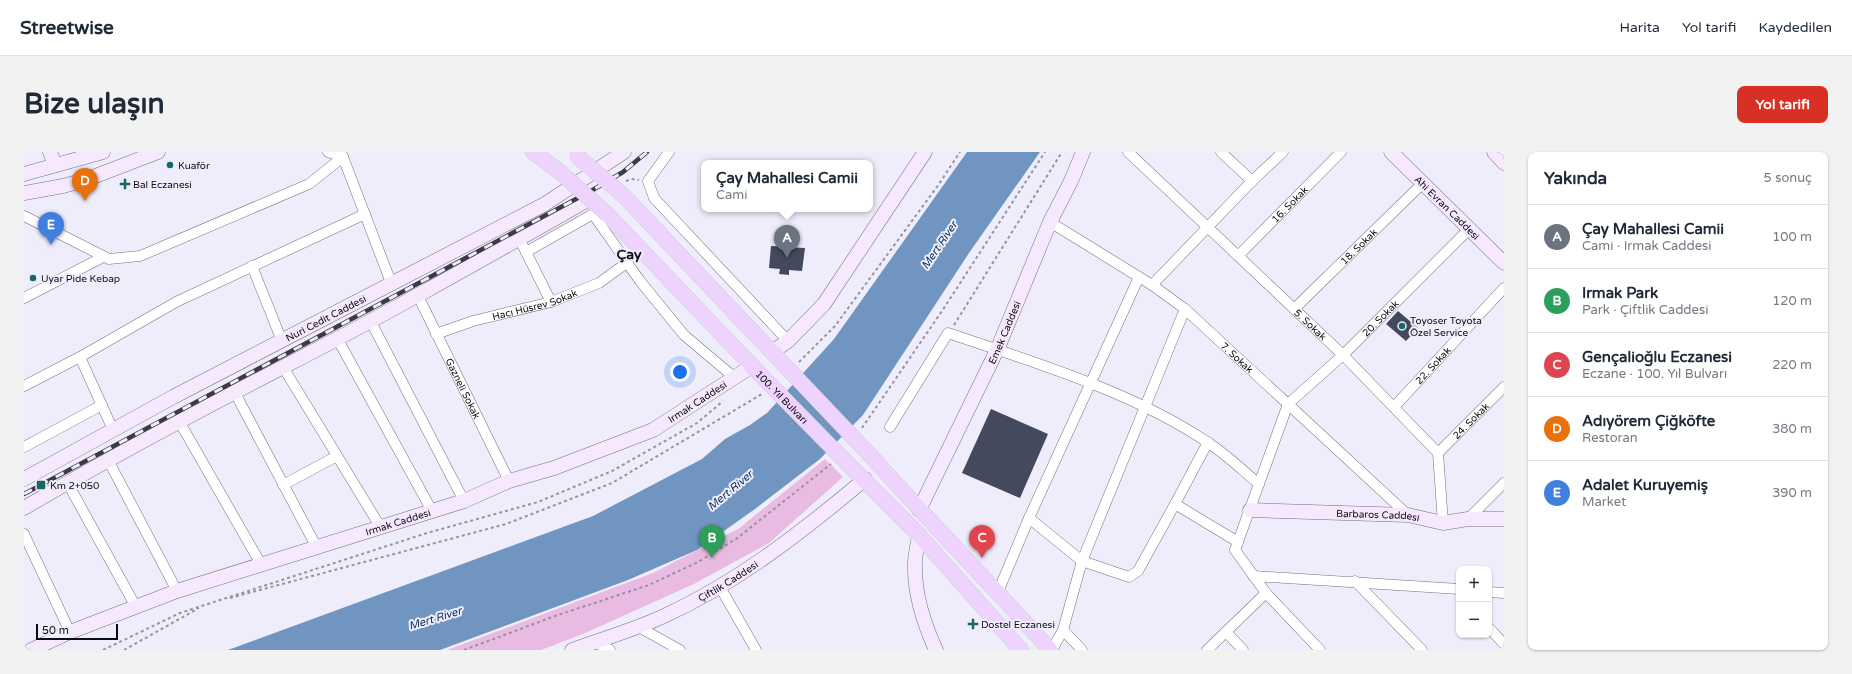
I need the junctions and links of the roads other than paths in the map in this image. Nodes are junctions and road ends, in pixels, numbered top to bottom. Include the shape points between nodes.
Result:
1 (50, 152) edge
2 (103, 152) edge
3 (158, 152) edge
4 (328, 152) edge
5 (533, 152) edge
6 (624, 152) edge
7 (669, 152) edge
8 (925, 152) edge
9 (1083, 152) edge
10 (1128, 152) edge
11 (1221, 152) edge
12 (1283, 152) edge
13 (1341, 152) edge
14 (1391, 152) edge
15 (1494, 152) edge
16 (575, 154) edge
17 (342, 155) edge
18 (1504, 162) edge
19 (55, 165) junction
20 (24, 174) edge
21 (1252, 181) junction
22 (1423, 183) junction
23 (24, 193) edge
24 (584, 202) dead end
25 (365, 214) junction
26 (24, 216) edge
27 (1050, 222) junction
28 (1208, 228) junction
29 (1469, 229) junction
30 (523, 246) junction
31 (1238, 256) junction
32 (103, 257) junction
33 (628, 262) junction
34 (1504, 263) edge
35 (252, 266) junction
36 (1139, 277) junction
37 (392, 284) junction
38 (1152, 285) junction
39 (1504, 288) edge
40 (417, 294) junction
41 (24, 298) edge
42 (551, 302) junction
43 (1185, 309) junction
44 (1294, 309) junction
45 (370, 320) junction
46 (436, 334) junction
47 (337, 338) junction
48 (282, 341) junction
49 (788, 341) junction
50 (997, 350) junction
51 (772, 352) junction
52 (1343, 356) junction
53 (80, 357) junction
54 (752, 366) junction
55 (283, 367) junction
56 (735, 378) junction
57 (1091, 385) junction
58 (24, 386) edge
59 (1504, 387) edge
60 (234, 391) junction
61 (1288, 404) junction
62 (102, 405) junction
63 (1144, 406) junction
64 (1394, 408) junction
65 (179, 421) junction
66 (890, 427) dead end
67 (113, 430) junction
68 (1208, 442) junction
69 (24, 447) edge
70 (1438, 453) junction
71 (337, 456) junction
72 (108, 460) junction
73 (24, 479) edge
74 (865, 479) junction
75 (67, 482) junction
76 (509, 482) junction
77 (1504, 483) edge
78 (1259, 484) junction
79 (283, 485) junction
80 (464, 500) junction
81 (1175, 504) junction
82 (24, 508) edge
83 (919, 510) junction
84 (1250, 510) junction
85 (432, 511) junction
86 (1408, 515) junction
87 (1029, 518) junction
88 (1468, 519) junction
89 (1504, 519) edge
90 (1443, 523) junction
91 (381, 528) junction
92 (24, 534) edge
93 (919, 535) junction
94 (1238, 542) junction
95 (317, 548) junction
96 (1082, 562) junction
97 (262, 566) junction
98 (1253, 576) junction
99 (1355, 581) junction
100 (720, 587) junction
101 (1456, 591) edge
102 (177, 592) junction
103 (998, 592) junction
104 (1492, 592) edge
105 (1266, 593) junction
106 (1504, 593) edge
107 (136, 607) junction
108 (637, 626) junction
109 (1063, 630) junction
110 (1492, 631) edge
111 (70, 632) junction
112 (1226, 632) junction
113 (595, 642) junction
114 (1504, 644) edge
115 (31, 650) edge
116 (572, 650) edge
117 (610, 650) edge
118 (680, 650) edge
119 (756, 650) edge
120 (936, 650) edge
121 (1021, 650) edge
122 (1051, 650) edge
123 (1082, 650) edge
124 (1207, 650) edge
125 (1243, 650) edge
126 (1320, 650) edge
127 (1422, 650) edge

1 - 19 main road
2 - 19 main road
3 - 23 main road via 85,180
4 - 17 street
5 - 54 main road, 100. Yıl Bulvarı, bridge via 560,172 607,214
6 - 37 main road, Nuri Cedit Caddesi via 545,204
7 - 49 street via 648,181 654,198
8 - 49 main road via 824,304
9 - 27 main road, Emek Caddesi
10 - 28 street, 5. Sokak
11 - 21 street
12 - 21 street
13 - 31 street, 16. Sokak
14 - 22 main road, Ahi Evran Caddesi
15 - 18 main road
16 - 51 main road, bridge via 624,196
17 - 25 street
17 - 32 street via 309,184 140,256 109,259
19 - 20 main road
21 - 28 street
22 - 29 main road, Ahi Evran Caddesi
22 - 44 street, 18. Sokak
24 - 30 main road
25 - 35 street
25 - 37 street
26 - 32 street
27 - 36 street, 7. Sokak
27 - 50 main road, Emek Caddesi
28 - 31 street, 5. Sokak
28 - 38 street
29 - 34 main road, Ahi Evran Caddesi
29 - 52 street, 20. Sokak
30 - 33 street via 593,214
30 - 40 main road
30 - 42 street
31 - 44 street, 5. Sokak
32 - 41 street
33 - 42 street, Hacı Hüsrev Sokak via 599,283
33 - 56 street via 640,281 684,335
35 - 48 street
35 - 53 street via 176,302
36 - 38 street, 7. Sokak
36 - 57 street
37 - 48 main road, Nuri Cedit Caddesi
38 - 43 street, 7. Sokak
39 - 64 street, 22. Sokak
40 - 45 main road
40 - 46 street, Gazneli Sokak
42 - 46 street, Hacı Hüsrev Sokak via 473,321
43 - 61 street, 7. Sokak
43 - 63 street
44 - 52 street, 5. Sokak
45 - 47 main road
45 - 80 street
46 - 76 street, Gazneli Sokak
47 - 55 main road
47 - 85 street
48 - 67 main road, Nuri Cedit Caddesi
49 - 51 main road
50 - 57 street
50 - 66 street via 948,333
50 - 83 main road, Emek Caddesi
51 - 83 main road, bridge via 870,454
52 - 61 street, 20. Sokak
52 - 64 street, 5. Sokak
53 - 58 street
53 - 62 street
54 - 56 main road, Irmak Caddesi
54 - 74 main road, 100. Yıl Bulvarı, bridge
55 - 60 main road
55 - 71 street
56 - 76 main road, Irmak Caddesi via 653,430 554,468
57 - 63 street
57 - 87 street
59 - 70 street, 24. Sokak
60 - 65 main road
60 - 79 street
61 - 78 street
61 - 86 street, 7. Sokak
62 - 67 street
62 - 69 street
63 - 68 street
63 - 96 street
64 - 70 street, 5. Sokak
65 - 72 main road
65 - 97 street
67 - 73 main road, Nuri Cedit Caddesi
68 - 78 street
68 - 81 street
70 - 90 street
71 - 79 street
71 - 91 street
72 - 75 main road
72 - 102 street
74 - 93 main road, 100. Yıl Bulvarı
74 - 100 main road, Çiftlik Caddesi via 817,520
75 - 82 main road
75 - 107 street
76 - 80 main road, Irmak Caddesi
77 - 88 street
78 - 84 street
79 - 95 street
80 - 85 main road, Irmak Caddesi
81 - 94 street
81 - 96 street via 1138,571 1129,577
83 - 103 main road
84 - 86 main road, Barbaros Caddesi
84 - 94 street
85 - 91 main road, Irmak Caddesi
86 - 90 main road, Barbaros Caddesi
87 - 96 street
87 - 103 street
88 - 89 main road, Barbaros Caddesi
88 - 90 main road, Barbaros Caddesi
91 - 95 main road, Irmak Caddesi
92 - 111 street
93 - 120 main road via 915,563 917,592
93 - 121 main road, 100. Yıl Bulvarı
94 - 98 street via 1236,550
95 - 97 main road, Irmak Caddesi
96 - 109 street
97 - 102 main road, Irmak Caddesi
98 - 99 street
98 - 105 street
99 - 101 street
99 - 127 street
100 - 108 main road, Çiftlik Caddesi via 662,617
100 - 119 street
102 - 107 main road, Irmak Caddesi
103 - 122 main road
104 - 106 street
105 - 112 street
105 - 126 street
107 - 111 main road, Irmak Caddesi
108 - 113 main road, Çiftlik Caddesi
108 - 118 street
109 - 122 street
109 - 123 street
110 - 114 street
111 - 115 main road, Irmak Caddesi
112 - 124 street
112 - 125 street
113 - 116 main road, Çiftlik Caddesi
113 - 117 street

